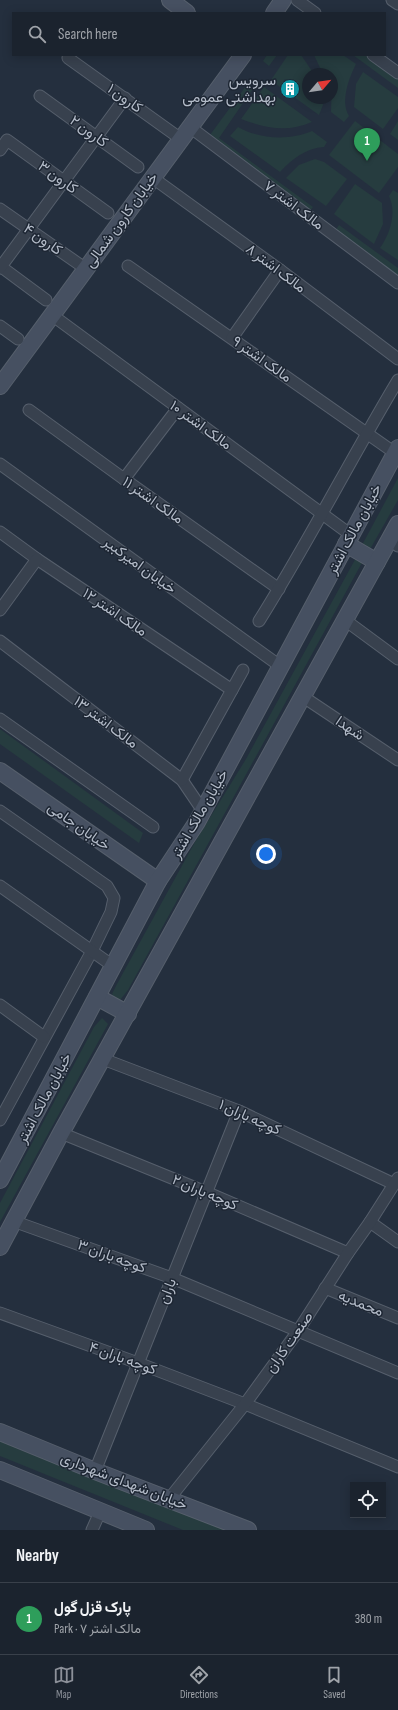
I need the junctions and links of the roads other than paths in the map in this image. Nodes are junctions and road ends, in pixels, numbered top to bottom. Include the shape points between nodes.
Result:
1 (170, 0) edge
2 (283, 0) edge
3 (296, 0) edge
4 (392, 0) edge
5 (398, 4) edge
6 (186, 12) edge
7 (275, 12) edge
8 (313, 12) edge
9 (242, 56) edge
10 (374, 56) edge
11 (68, 58) dead end
12 (398, 73) edge
13 (40, 96) dead end
14 (125, 98) junction
15 (186, 133) junction
16 (97, 137) junction
17 (0, 150) edge
18 (138, 166) dead end
19 (153, 178) junction
20 (64, 181) junction
21 (0, 209) edge
22 (108, 213) dead end
23 (29, 229) junction
24 (128, 266) dead end
25 (0, 267) edge
26 (86, 269) junction
27 (280, 270) junction
28 (398, 284) edge
29 (46, 300) dead end
30 (52, 315) junction
31 (0, 326) edge
32 (232, 338) junction
33 (18, 339) dead end
34 (398, 359) edge
35 (398, 380) edge
36 (0, 386) edge
37 (178, 408) junction
38 (29, 410) dead end
39 (366, 432) junction
40 (397, 450) edge
41 (0, 464) edge
42 (124, 479) junction
43 (322, 514) junction
44 (398, 524) edge
45 (0, 532) edge
46 (349, 539) junction
47 (394, 543) edge
48 (37, 559) junction
49 (377, 562) junction
50 (279, 589) junction
51 (0, 610) edge
52 (345, 620) junction
53 (259, 621) dead end
54 (0, 641) edge
55 (398, 659) edge
56 (280, 666) junction
57 (243, 670) dead end
58 (232, 690) junction
59 (302, 696) junction
60 (0, 719) edge
61 (398, 760) edge
62 (0, 771) edge
63 (182, 780) junction
64 (0, 811) edge
65 (203, 812) junction
66 (153, 828) dead end
67 (158, 882) junction
68 (0, 886) edge
69 (92, 951) junction
70 (113, 966) junction
71 (97, 997) junction
72 (0, 1005) edge
73 (128, 1014) junction
74 (44, 1037) junction
75 (103, 1059) junction
76 (3, 1107) edge
77 (239, 1110) junction
78 (0, 1120) edge
79 (61, 1133) junction
80 (0, 1180) edge
81 (396, 1181) edge
82 (206, 1192) junction
83 (13, 1220) junction
84 (370, 1222) junction
85 (398, 1242) edge
86 (0, 1247) edge
87 (348, 1253) junction
88 (172, 1278) junction
89 (325, 1288) junction
90 (0, 1313) edge
91 (398, 1318) edge
92 (298, 1331) junction
93 (138, 1363) junction
94 (398, 1372) edge
95 (245, 1404) junction
96 (0, 1432) edge
97 (398, 1467) edge
98 (0, 1470) edge
99 (96, 1472) junction
100 (169, 1499) junction
101 (100, 1512) junction
102 (92, 1530) edge
103 (146, 1530) edge
104 (248, 1530) edge

1 - 6 main road
2 - 7 main road
3 - 8 street
4 - 5 street
9 - 15 main road, خیابان کارون شمالی
10 - 12 street
11 - 14 street, کارون ۱
13 - 16 street, کارون ۲
14 - 15 street, کارون ۱
14 - 16 street
15 - 19 main road, خیابان کارون شمالی
15 - 28 street, مالک اشتر ۷
16 - 18 street, کارون ۲
16 - 20 street
17 - 20 street, کارون ۳ via 7,140
19 - 26 main road, خیابان کارون شمالی
19 - 27 street, مالک اشتر ۸
20 - 22 street, کارون ۳
20 - 23 street
21 - 23 street, کارون ۴
23 - 25 street
23 - 26 street, کارون ۴
24 - 32 street, مالک اشتر ۹
25 - 29 street
26 - 30 main road, خیابان کارون شمالی
27 - 32 street
27 - 34 street, مالک اشتر ۸
30 - 36 main road, خیابان کارون شمالی
30 - 37 street, مالک اشتر ۱۰
31 - 33 street
32 - 39 street, مالک اشتر ۹
35 - 39 street
37 - 42 street
37 - 43 street, مالک اشتر ۱۰
38 - 42 street, مالک اشتر ۱۱
39 - 40 street, مالک اشتر ۹
39 - 43 street
40 - 46 main road, خیابان مالک اشتر
41 - 56 street, خیابان امیرکبیر
42 - 50 street, مالک اشتر ۱۱
43 - 46 street, مالک اشتر ۱۰
43 - 50 street
44 - 47 main road, خیابان مالک اشتر
45 - 48 street, مالک اشتر ۱۲
46 - 49 main road
46 - 56 main road, خیابان مالک اشتر
47 - 49 main road, خیابان مالک اشتر
48 - 51 street
48 - 58 street, مالک اشتر ۱۲
49 - 52 main road, خیابان مالک اشتر
50 - 53 street
52 - 55 street
52 - 59 main road, خیابان مالک اشتر
54 - 63 street, مالک اشتر ۱۳
56 - 65 main road, خیابان مالک اشتر
57 - 58 street
58 - 63 street
59 - 61 street, شهدا
59 - 73 main road, خیابان مالک اشتر
60 - 66 street
62 - 67 main road, خیابان جامی
63 - 65 street, مالک اشتر ۱۳
64 - 69 street via 107,886 114,898 111,912
65 - 67 main road, خیابان مالک اشتر
67 - 70 main road, خیابان مالک اشتر
68 - 69 street
69 - 70 street
69 - 74 street
70 - 71 main road, خیابان مالک اشتر
71 - 73 main road
71 - 80 main road, خیابان مالک اشتر
72 - 74 street
73 - 75 main road, خیابان مالک اشتر
74 - 76 street
75 - 77 street, کوچه باران ۱
75 - 79 main road, خیابان مالک اشتر
76 - 78 street
77 - 81 street, کوچه باران ۱
77 - 82 street, باران
79 - 82 street, کوچه باران ۲
79 - 83 main road, خیابان مالک اشتر
81 - 84 street, صنعت کاران
82 - 87 street, کوچه باران ۲
82 - 88 street, باران
83 - 86 main road, خیابان مالک اشتر
83 - 88 street, کوچه باران ۳
84 - 85 street
84 - 87 street, صنعت کاران
87 - 89 street, صنعت کاران
88 - 92 street, کوچه باران ۳
88 - 93 street, باران
89 - 91 street, محمدیه
89 - 92 street, صنعت کاران
90 - 93 street, کوچه باران ۴
92 - 94 street, کوچه باران ۳
92 - 95 street, صنعت کاران
93 - 95 street, کوچه باران ۴
93 - 99 street, باران
95 - 97 street, کوچه باران ۴
95 - 100 street, صنعت کاران
96 - 99 main road, خیابان شهدای شهرداری
98 - 101 main road
99 - 100 main road, خیابان شهدای شهرداری
100 - 104 main road, خیابان شهدای شهرداری
101 - 102 street
101 - 103 main road

